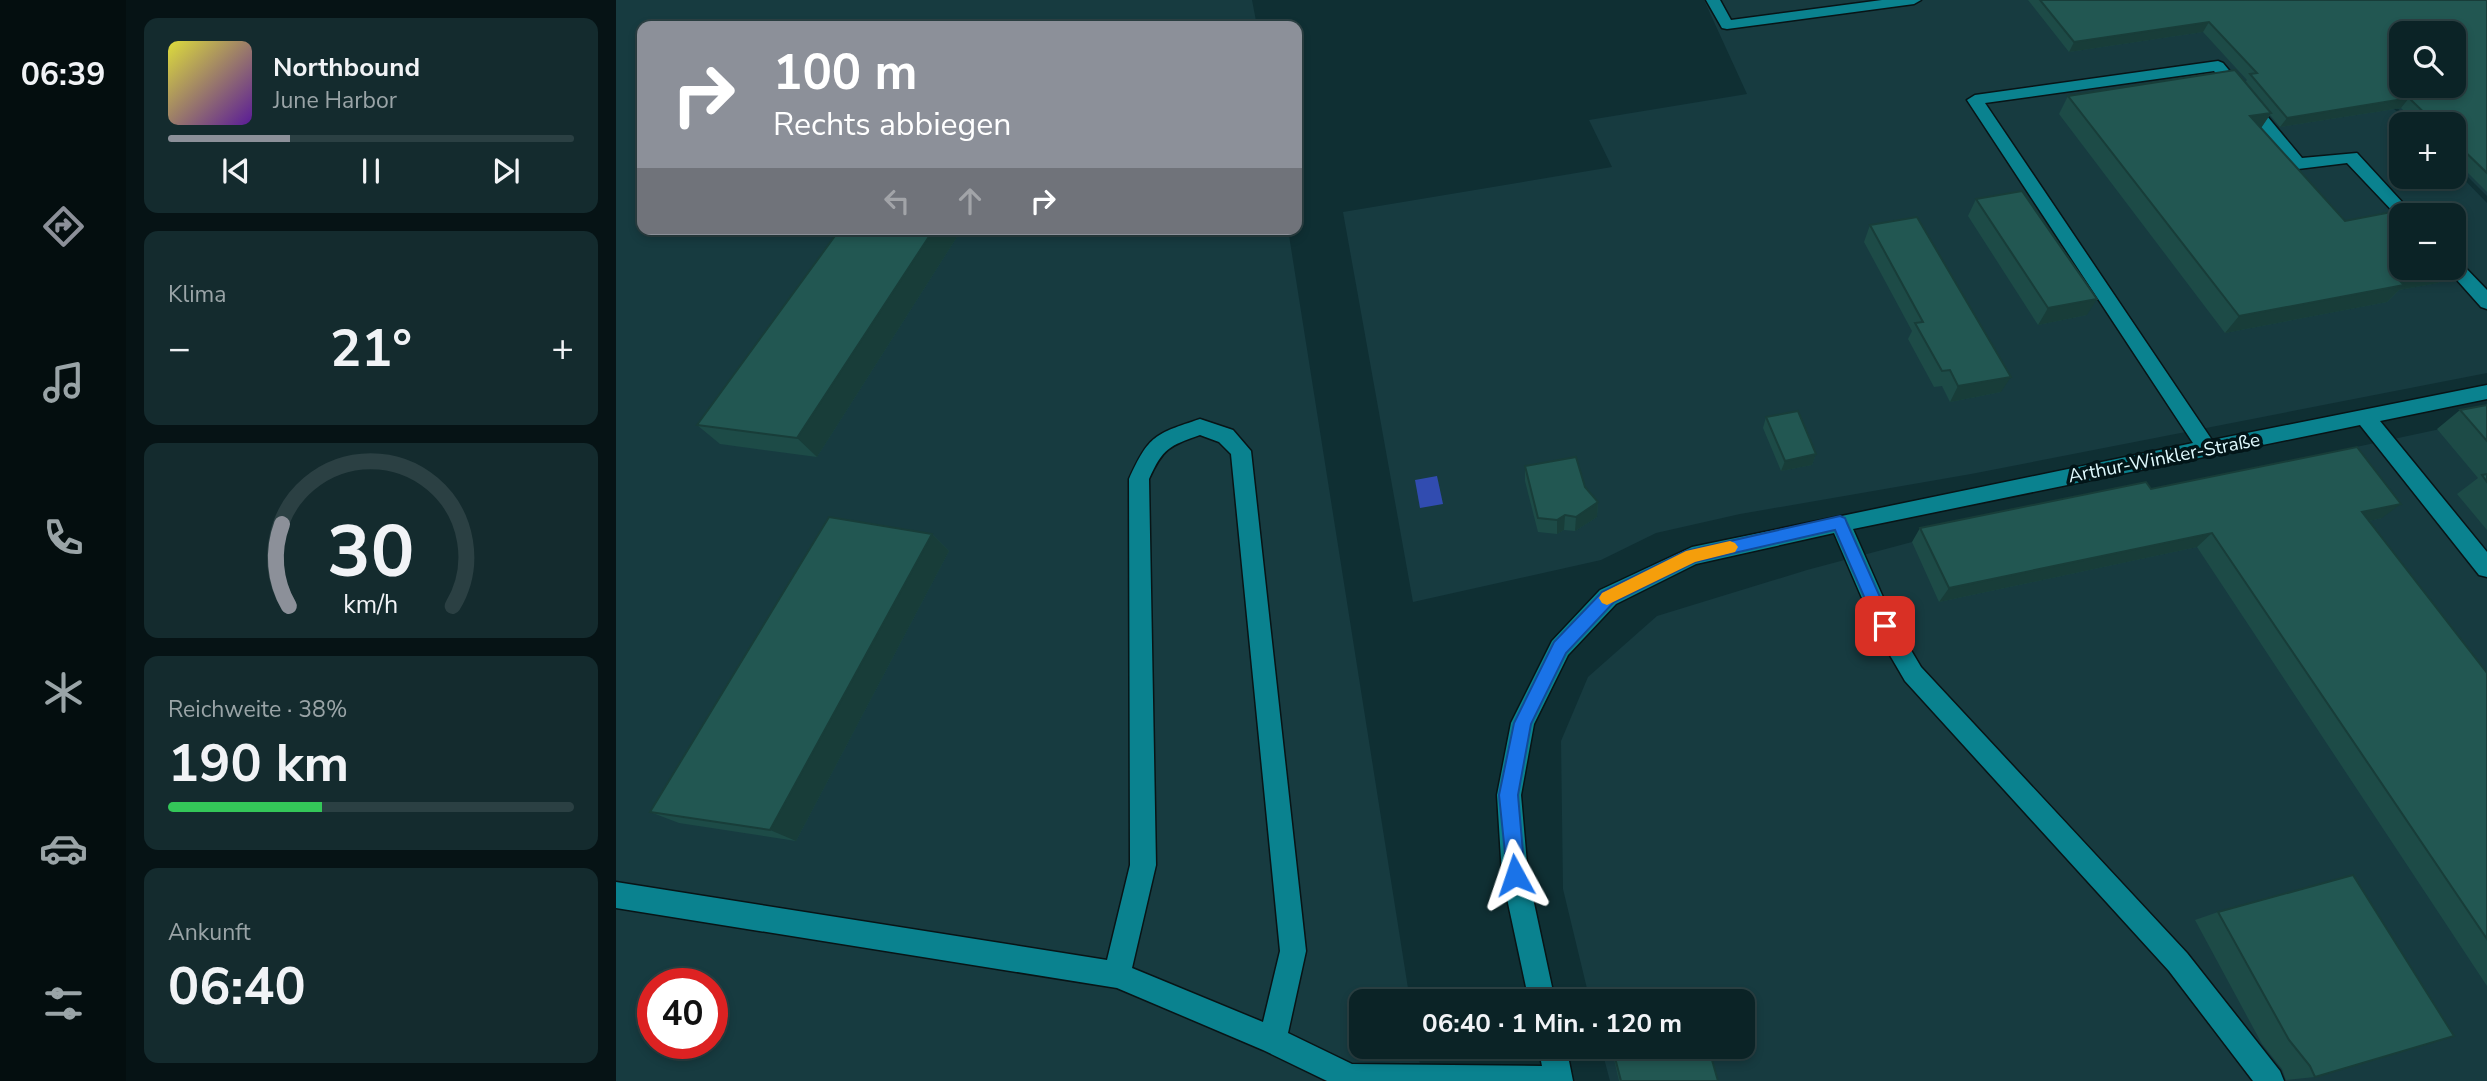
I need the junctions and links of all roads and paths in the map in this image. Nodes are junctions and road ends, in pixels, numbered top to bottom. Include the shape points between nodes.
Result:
1 (1713, 0) edge
2 (1914, 0) edge
3 (2395, 203) edge
4 (2466, 280) edge
5 (2487, 302) edge
6 (2487, 391) edge
7 (2365, 417) junction
8 (2208, 450) junction
9 (1840, 523) junction
10 (2487, 568) edge
11 (616, 895) edge
12 (1117, 975) junction
13 (1539, 989) edge
14 (1273, 1040) junction
15 (1555, 1059) edge
16 (1559, 1080) edge
17 (2270, 1081) edge

1 - 2 street via 1727,25
3 - 8 street via 2351,157 2298,164 2218,66 1975,100
4 - 5 street
6 - 7 street, Arthur-Winkler-Straße
7 - 8 street, Arthur-Winkler-Straße
7 - 10 street
8 - 9 street, Arthur-Winkler-Straße
9 - 13 street, Arthur-Winkler-Straße via 1692,556 1608,597 1560,648 1523,723 1508,795 1515,875
9 - 17 street via 1885,626 1913,674 2178,962
11 - 12 street
12 - 14 street
12 - 14 street via 1143,865 1139,480 1150,455 1165,439 1200,427 1226,436 1241,451 1293,951
14 - 16 street via 1351,1078
15 - 16 street

